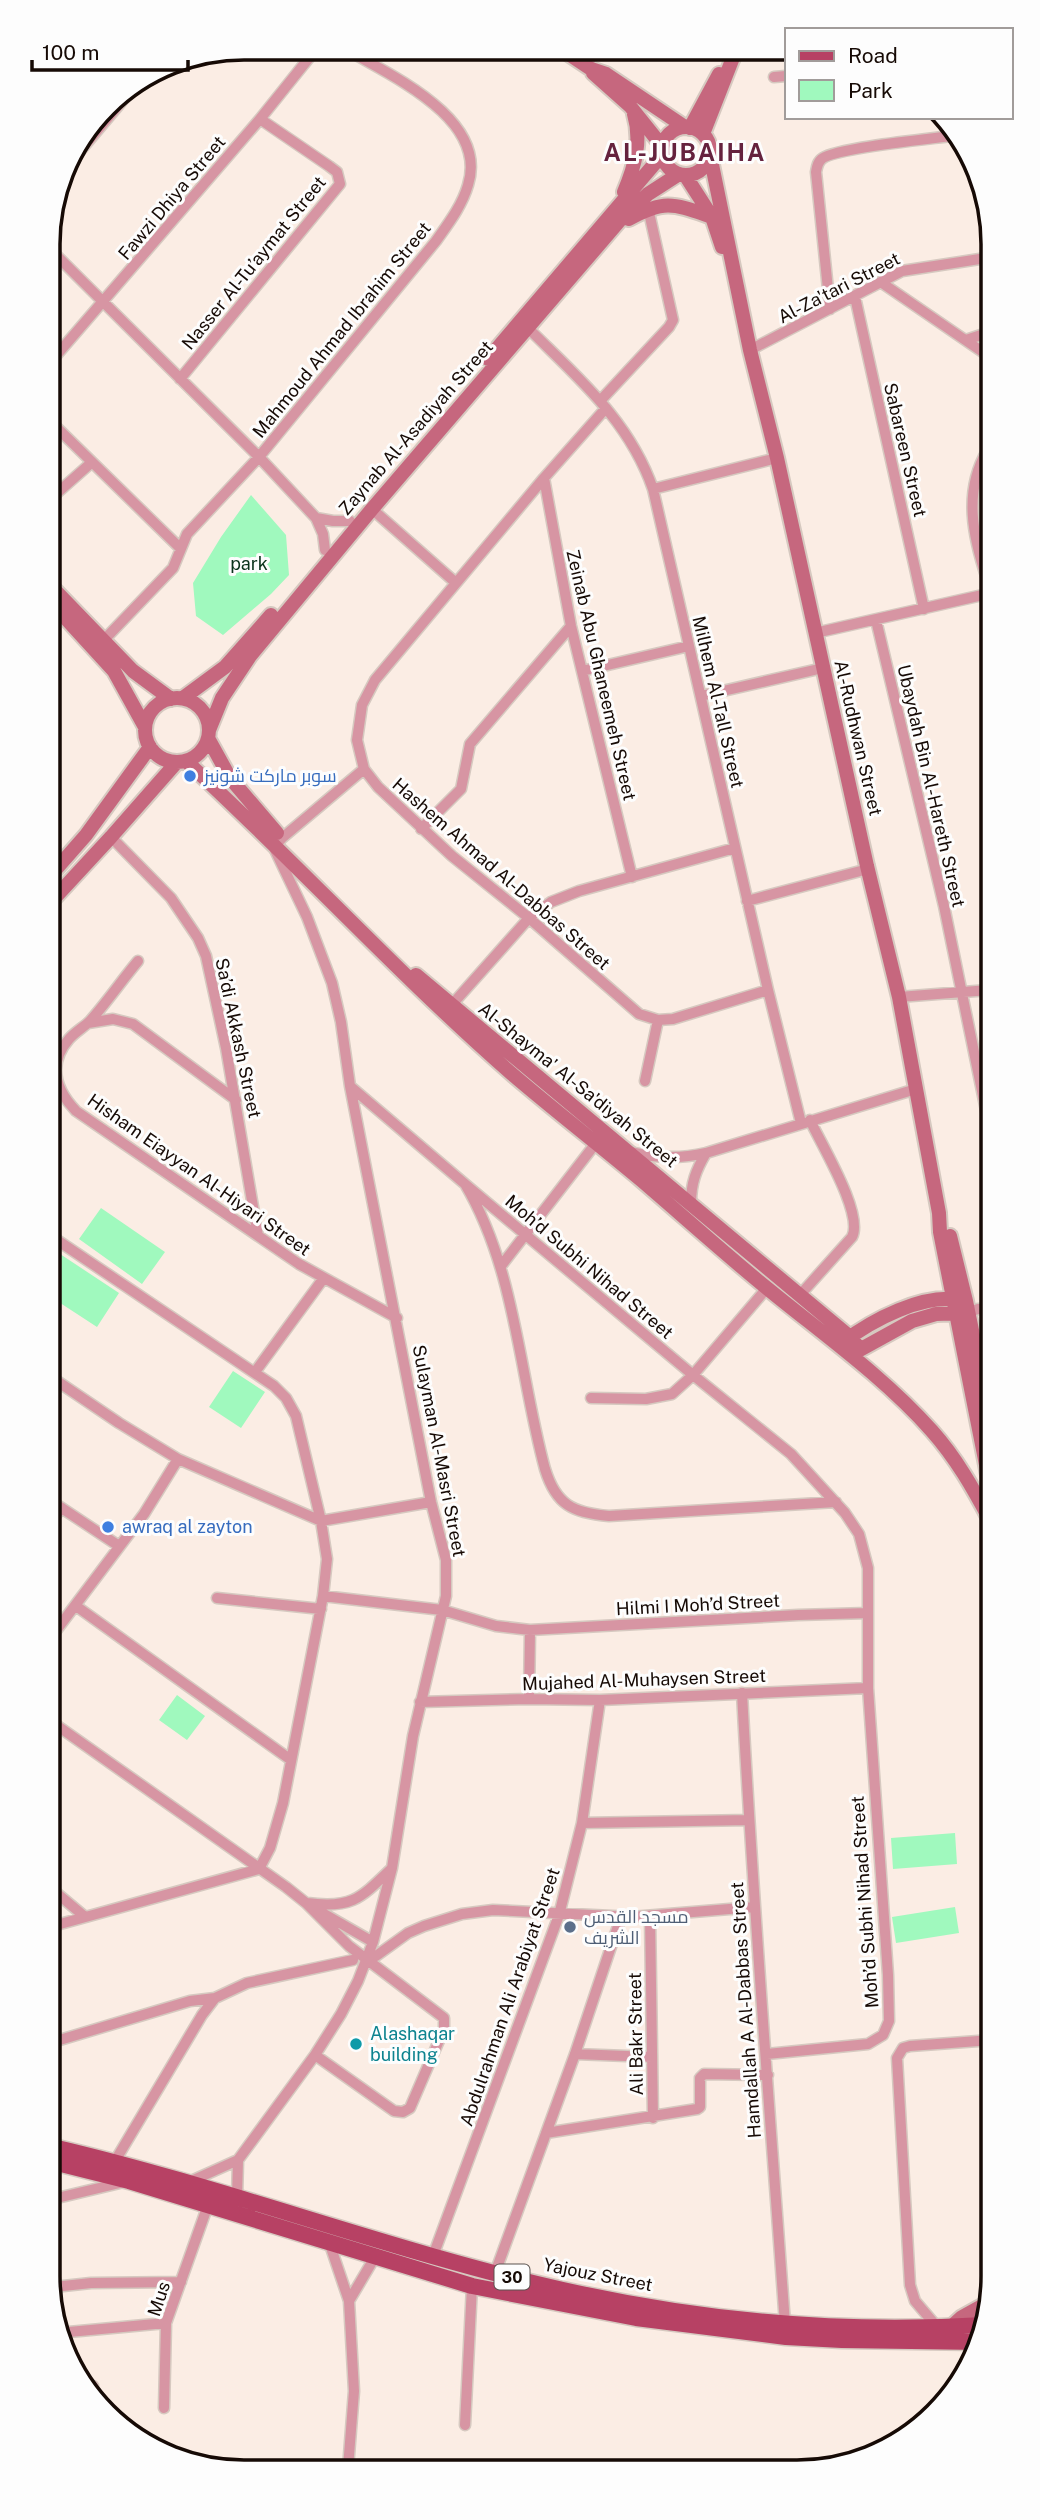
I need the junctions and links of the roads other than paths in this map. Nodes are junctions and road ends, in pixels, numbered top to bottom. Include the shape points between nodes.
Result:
1 (307, 60) edge
2 (364, 60) edge
3 (577, 60) edge
4 (593, 60) edge
5 (725, 60) edge
6 (731, 60) edge
7 (589, 68) junction
8 (785, 76) edge
9 (774, 77) dead end
10 (630, 106) junction
11 (260, 119) junction
12 (693, 130) junction
13 (946, 137) edge
14 (662, 150) junction
15 (710, 155) junction
16 (682, 175) junction
17 (619, 204) junction
18 (648, 208) junction
19 (712, 216) junction
20 (612, 229) junction
21 (60, 259) edge
22 (981, 259) edge
23 (733, 274) junction
24 (882, 283) junction
25 (855, 297) junction
26 (104, 302) junction
27 (830, 309) junction
28 (528, 328) junction
29 (981, 335) edge
30 (966, 340) junction
31 (750, 350) junction
32 (981, 351) edge
33 (60, 352) edge
34 (180, 379) junction
35 (603, 404) junction
36 (60, 431) edge
37 (259, 457) junction
38 (777, 458) junction
39 (91, 463) junction
40 (981, 465) edge
41 (544, 478) junction
42 (653, 489) junction
43 (60, 490) edge
44 (372, 509) junction
45 (316, 518) junction
46 (350, 521) junction
47 (180, 548) junction
48 (325, 550) junction
49 (981, 556) edge
50 (456, 583) junction
51 (981, 595) edge
52 (60, 596) edge
53 (925, 609) junction
54 (60, 612) edge
55 (876, 620) junction
56 (572, 626) junction
57 (815, 634) junction
58 (103, 641) junction
59 (689, 646) junction
60 (823, 668) junction
61 (582, 671) junction
62 (701, 696) junction
63 (177, 699) junction
64 (145, 727) junction
65 (209, 734) junction
66 (150, 747) junction
67 (181, 761) junction
68 (364, 769) junction
69 (421, 829) junction
70 (111, 837) junction
71 (279, 841) junction
72 (735, 848) junction
73 (60, 865) edge
74 (868, 869) junction
75 (632, 877) junction
76 (60, 892) edge
77 (747, 901) junction
78 (529, 918) junction
79 (138, 961) dead end
80 (768, 990) junction
81 (981, 991) edge
82 (960, 993) junction
83 (899, 997) junction
84 (448, 1010) junction
85 (658, 1020) junction
86 (88, 1023) junction
87 (60, 1051) edge
88 (645, 1081) dead end
89 (351, 1086) junction
90 (981, 1087) edge
91 (60, 1089) edge
92 (916, 1089) junction
93 (236, 1100) junction
94 (806, 1121) junction
95 (596, 1143) junction
96 (630, 1152) junction
97 (706, 1153) junction
98 (465, 1184) junction
99 (691, 1203) junction
100 (524, 1234) junction
101 (258, 1236) junction
102 (60, 1242) edge
103 (501, 1266) junction
104 (323, 1279) junction
105 (766, 1288) junction
106 (800, 1295) junction
107 (969, 1307) edge
108 (397, 1318) junction
109 (849, 1347) junction
110 (980, 1368) edge
111 (255, 1372) junction
112 (692, 1375) junction
113 (60, 1385) edge
114 (591, 1398) dead end
115 (980, 1404) edge
116 (178, 1459) junction
117 (431, 1502) junction
118 (836, 1502) junction
119 (980, 1502) edge
120 (62, 1508) edge
121 (321, 1521) junction
122 (119, 1546) junction
123 (323, 1597) junction
124 (217, 1598) dead end
125 (76, 1606) junction
126 (321, 1609) junction
127 (442, 1610) junction
128 (868, 1613) junction
129 (60, 1626) edge
130 (530, 1630) junction
131 (868, 1688) junction
132 (742, 1693) junction
133 (529, 1699) junction
134 (600, 1700) junction
135 (421, 1702) junction
136 (60, 1728) edge
137 (291, 1760) junction
138 (749, 1820) junction
139 (582, 1823) junction
140 (392, 1868) junction
141 (259, 1869) junction
142 (60, 1896) edge
143 (306, 1903) junction
144 (754, 1907) junction
145 (559, 1915) junction
146 (84, 1916) junction
147 (650, 1916) junction
148 (621, 1917) junction
149 (60, 1924) edge
150 (373, 1942) junction
151 (349, 1946) junction
152 (367, 1959) junction
153 (353, 1960) junction
154 (358, 1981) junction
155 (215, 1998) junction
156 (60, 2040) edge
157 (980, 2041) edge
158 (575, 2054) junction
159 (767, 2054) junction
160 (315, 2055) junction
161 (652, 2057) junction
162 (768, 2075) junction
163 (653, 2118) junction
164 (546, 2133) junction
165 (60, 2149) edge
166 (238, 2160) junction
167 (115, 2161) junction
168 (60, 2164) edge
169 (128, 2181) junction
170 (187, 2182) junction
171 (237, 2197) junction
172 (60, 2198) edge
173 (208, 2205) junction
174 (329, 2241) junction
175 (433, 2256) junction
176 (375, 2257) junction
177 (495, 2273) junction
178 (181, 2282) junction
179 (60, 2286) edge
180 (472, 2286) junction
181 (349, 2301) junction
182 (977, 2309) edge
183 (166, 2323) junction
184 (785, 2324) junction
185 (973, 2326) edge
186 (945, 2327) junction
187 (69, 2332) edge
188 (968, 2342) edge
189 (164, 2408) dead end
190 (465, 2425) dead end
191 (349, 2460) edge

1 - 11 street, Fawzi Dhiya Street
2 - 37 street, Mahmoud Ahmad Ibrahim Street via 445,114 466,144 471,174 456,212 436,241
3 - 7 street
4 - 7 street
5 - 12 street
6 - 12 street
7 - 10 street
7 - 12 street via 606,74
8 - 9 street
10 - 14 street
10 - 17 street via 637,124 637,149
11 - 26 street, Fawzi Dhiya Street
11 - 34 street, Nasser Al-Tu’aymat Street via 337,172 340,184
12 - 14 street via 671,133
12 - 15 street via 709,144
13 - 27 street via 847,151 820,160 816,172
14 - 16 street via 671,170
14 - 17 street, Zaynab Al-Asadiyah Street
15 - 16 street via 697,173
15 - 23 street, Al-Rudhwan Street
16 - 19 street, Al-Rudhwan Street
16 - 20 street, Zaynab Al-Asadiyah Street via 648,194
17 - 46 street, Zaynab Al-Asadiyah Street
18 - 19 street via 678,205
18 - 20 street
18 - 35 street, Hashem Ahmad Al-Dabbas Street via 673,320
19 - 23 street, Al-Rudhwan Street
20 - 28 street, Zaynab Al-Asadiyah Street
21 - 26 street
22 - 24 street, Al-Za'tari Street via 913,267
23 - 31 street, Al-Rudhwan Street
24 - 25 street, Al-Za'tari Street
24 - 30 street
25 - 27 street, Al-Za'tari Street
25 - 53 street, Sabareen Street
26 - 33 street, Fawzi Dhiya Street
26 - 34 street
27 - 31 street, Al-Za'tari Street
28 - 35 street, Milhem Al-Tall Street
28 - 44 street, Zaynab Al-Asadiyah Street
29 - 30 street
30 - 32 street
31 - 38 street, Al-Rudhwan Street
34 - 37 street
35 - 41 street, Hashem Ahmad Al-Dabbas Street
35 - 42 street, Milhem Al-Tall Street via 628,436
36 - 39 street
37 - 45 street
37 - 47 street, Mahmoud Ahmad Ibrahim Street via 187,534
38 - 42 street
38 - 57 street, Al-Rudhwan Street
39 - 43 street
39 - 47 street
40 - 49 street via 974,480 972,524
41 - 50 street, Hashem Ahmad Al-Dabbas Street
41 - 56 street, Zeinab Abu Ghaneemeh Street
42 - 59 street, Milhem Al-Tall Street
44 - 50 street
44 - 65 street, Zaynab Al-Asadiyah Street via 250,656 222,698
45 - 46 street
45 - 48 street
46 - 48 street, Zaynab Al-Asadiyah Street
47 - 58 street, Mahmoud Ahmad Ibrahim Street via 173,568
48 - 63 street, Zaynab Al-Asadiyah Street via 225,667
50 - 68 street, Hashem Ahmad Al-Dabbas Street via 394,655 362,705 357,733
51 - 53 street
52 - 58 street
53 - 55 street
54 - 64 street via 114,671
55 - 57 street
55 - 82 street, Ubaydah Bin Al-Hareth Street via 944,905
56 - 61 street, Zeinab Abu Ghaneemeh Street
56 - 69 street via 470,744 461,789
57 - 60 street, Al-Rudhwan Street
58 - 63 street via 133,671
59 - 61 street
59 - 62 street, Milhem Al-Tall Street
60 - 62 street
60 - 74 street, Al-Rudhwan Street
61 - 75 street, Zeinab Abu Ghaneemeh Street
62 - 72 street, Milhem Al-Tall Street
63 - 64 street via 159,704
63 - 65 street via 199,706
64 - 66 street
65 - 67 street via 200,752
65 - 71 street via 230,778
66 - 67 street via 167,760
66 - 73 street
67 - 70 street
67 - 71 street
68 - 69 street, Hashem Ahmad Al-Dabbas Street
68 - 71 street
69 - 78 street, Hashem Ahmad Al-Dabbas Street
70 - 76 street
70 - 93 street, Sa’di Akkash Street via 171,898 198,938 211,973
71 - 84 street, Al-Shayma' Al-Sa'diyah Street
71 - 89 street, Sulayman Al-Masri Street via 276,852 332,983
72 - 75 street
72 - 77 street, Milhem Al-Tall Street
74 - 77 street
74 - 83 street, Al-Rudhwan Street
75 - 78 street via 564,896
77 - 80 street, Milhem Al-Tall Street
78 - 84 street
78 - 85 street, Hashem Ahmad Al-Dabbas Street via 632,1010
79 - 86 street, Hisham Eiayyan Al-Hiyari Street
80 - 85 street
80 - 94 street, Milhem Al-Tall Street
81 - 82 street
82 - 83 street
82 - 90 street, Ubaydah Bin Al-Hareth Street
83 - 92 street, Al-Rudhwan Street
84 - 95 street, Al-Shayma' Al-Sa'diyah Street via 512,1074
84 - 96 street, Al-Shayma' Al-Sa'diyah Street
85 - 88 street
86 - 87 street, Hisham Eiayyan Al-Hiyari Street
86 - 93 street via 113,1019 133,1024
89 - 98 street, Moh’d Subhi Nihad Street
89 - 108 street, Sulayman Al-Masri Street
91 - 101 street, Hisham Eiayyan Al-Hiyari Street via 76,1111
92 - 94 street
92 - 107 street, Al-Rudhwan Street via 939,1213 948,1229
93 - 101 street, Sa’di Akkash Street
94 - 97 street
94 - 106 street, Milhem Al-Tall Street via 842,1182 855,1228
95 - 100 street
95 - 105 street, Al-Shayma' Al-Sa'diyah Street
96 - 97 street via 655,1158
96 - 99 street, Al-Shayma' Al-Sa'diyah Street
97 - 99 street via 692,1183
98 - 100 street, Moh’d Subhi Nihad Street
98 - 103 street
99 - 106 street, Al-Shayma' Al-Sa'diyah Street
100 - 103 street
100 - 112 street, Moh’d Subhi Nihad Street
101 - 104 street, Hisham Eiayyan Al-Hiyari Street
102 - 111 street
103 - 118 street via 543,1461 550,1486 564,1503 579,1511 609,1516
104 - 108 street, Hisham Eiayyan Al-Hiyari Street
104 - 111 street
105 - 109 street, Al-Shayma' Al-Sa'diyah Street
105 - 112 street
106 - 109 street, Al-Shayma' Al-Sa'diyah Street
107 - 109 street via 920,1302
107 - 110 street, Al-Rudhwan Street
107 - 115 street, Al-Rudhwan Street
108 - 117 street, Sulayman Al-Masri Street
109 - 119 street via 932,1431
111 - 121 street via 281,1391 292,1407
112 - 114 street via 665,1397
112 - 118 street, Moh’d Subhi Nihad Street via 791,1454
113 - 116 street
116 - 121 street
116 - 122 street
117 - 121 street
117 - 127 street, Sulayman Al-Masri Street via 448,1577
118 - 128 street, Moh’d Subhi Nihad Street via 864,1545
120 - 122 street
121 - 123 street via 327,1559
122 - 125 street
123 - 126 street
123 - 127 street, Hilmi I Moh’d Street
124 - 126 street
125 - 129 street
125 - 137 street
126 - 137 street
127 - 130 street, Hilmi I Moh’d Street via 496,1626
127 - 135 street, Sulayman Al-Masri Street
128 - 130 street, Hilmi I Moh’d Street
128 - 131 street, Moh’d Subhi Nihad Street
130 - 133 street
131 - 132 street, Mujahed Al-Muhaysen Street
131 - 159 street, Moh’d Subhi Nihad Street via 888,2027 868,2044
132 - 134 street, Mujahed Al-Muhaysen Street
132 - 138 street, Hamdallah A Al-Dabbas Street
133 - 134 street, Mujahed Al-Muhaysen Street
133 - 135 street, Mujahed Al-Muhaysen Street
134 - 139 street, Abdulrahman Ali Arabiyat Street
135 - 140 street, Sulayman Al-Masri Street
136 - 141 street
137 - 141 street via 270,1848
138 - 139 street
138 - 144 street, Hamdallah A Al-Dabbas Street
139 - 145 street, Abdulrahman Ali Arabiyat Street
140 - 143 street via 357,1899 340,1905
140 - 150 street, Sulayman Al-Masri Street
141 - 143 street
141 - 146 street
142 - 146 street
143 - 150 street
143 - 151 street
144 - 147 street
144 - 159 street, Hamdallah A Al-Dabbas Street
145 - 148 street
145 - 152 street via 514,1910 462,1914 408,1933
145 - 175 street, Abdulrahman Ali Arabiyat Street
146 - 149 street
147 - 148 street
147 - 161 street, Ali Bakr Street
148 - 158 street
150 - 152 street, Sulayman Al-Masri Street
151 - 152 street
151 - 153 street
152 - 154 street, Sulayman Al-Masri Street
152 - 160 street via 444,2018 444,2029 410,2108 394,2111
153 - 154 street
153 - 155 street via 247,1983
154 - 160 street, Sulayman Al-Masri Street
155 - 156 street via 190,2001
155 - 167 street
157 - 186 street via 910,2046 897,2058 910,2285 915,2301
158 - 161 street
158 - 164 street
159 - 162 street, Hamdallah A Al-Dabbas Street
160 - 166 street, Sulayman Al-Masri Street
161 - 163 street, Ali Bakr Street
162 - 163 street via 704,2074 698,2109
162 - 184 street, Hamdallah A Al-Dabbas Street
163 - 164 street
164 - 177 street
165 - 167 main road, Yajouz Street / 30
166 - 170 street
166 - 171 street
167 - 170 main road, Yajouz Street / 30
168 - 169 main road, Yajouz Street / 30
169 - 172 street
169 - 173 main road, Yajouz Street / 30
170 - 171 main road, Yajouz Street / 30
171 - 175 main road, Yajouz Street / 30
173 - 174 main road, Yajouz Street / 30
173 - 178 street, Mus
174 - 176 main road, Yajouz Street / 30
174 - 181 street
175 - 177 main road, Yajouz Street / 30
176 - 180 main road, Yajouz Street / 30
176 - 181 street
177 - 184 main road, Yajouz Street / 30 via 615,2300
178 - 179 street
178 - 183 street, Mus
180 - 188 main road, Yajouz Street / 30 via 733,2332
180 - 190 street
181 - 191 street via 354,2391
182 - 186 street
183 - 187 street
183 - 189 street, Mus
184 - 186 main road, Yajouz Street / 30
185 - 186 main road, Yajouz Street / 30

